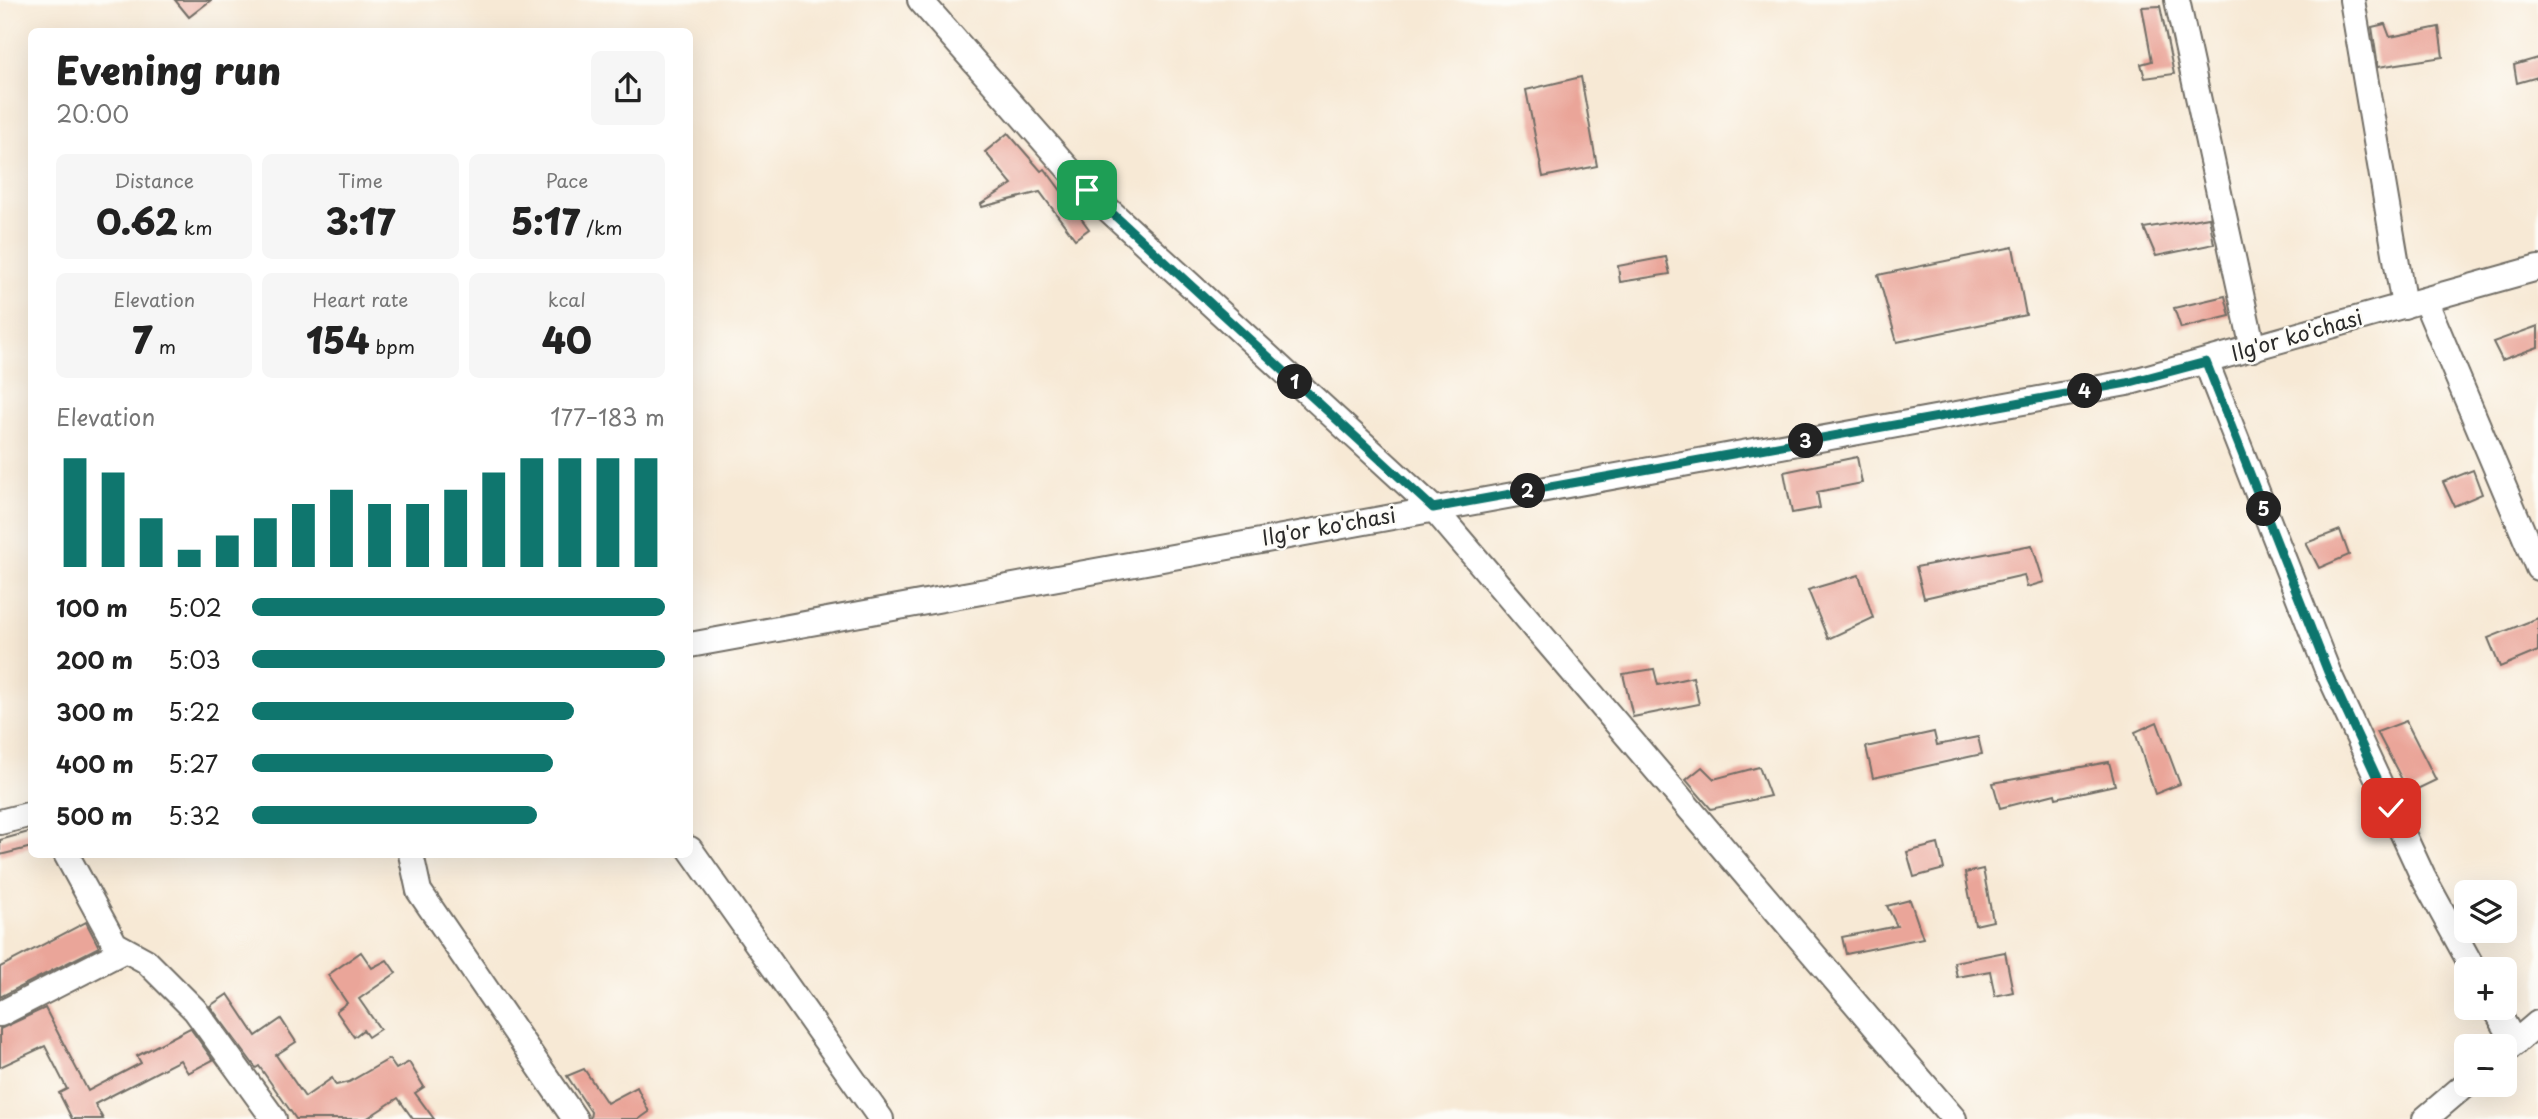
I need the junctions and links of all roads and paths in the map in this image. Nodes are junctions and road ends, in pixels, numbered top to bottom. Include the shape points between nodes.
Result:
1 (920, 0) edge
2 (2177, 0) edge
3 (2352, 0) edge
4 (2538, 268) edge
5 (2414, 303) junction
6 (2253, 349) junction
7 (2206, 362) junction
8 (1433, 508) junction
9 (2538, 568) edge
10 (693, 644) edge
11 (28, 815) edge
12 (0, 822) edge
13 (693, 853) edge
14 (68, 858) edge
15 (412, 858) edge
16 (125, 950) junction
17 (2467, 957) edge
18 (0, 1014) edge
19 (2538, 1023) edge
20 (2517, 1041) edge
21 (2454, 1094) edge
22 (274, 1119) edge
23 (575, 1119) edge
24 (881, 1119) edge
25 (1954, 1119) edge
26 (2425, 1119) edge

1 - 8 street via 1087,190
2 - 6 street
3 - 5 street
4 - 5 street, Ilg'or ko'chasi
5 - 6 street, Ilg'or ko'chasi
5 - 9 street
6 - 7 street, Ilg'or ko'chasi
7 - 8 street, Ilg'or ko'chasi via 2127,383
7 - 17 street via 2328,672 2423,877
8 - 10 street, Ilg'or ko'chasi
8 - 25 street
11 - 12 street
13 - 24 street
14 - 16 street via 114,944
15 - 23 street via 419,891
16 - 18 street
16 - 22 street via 146,961 195,1010
19 - 20 street
21 - 26 street

